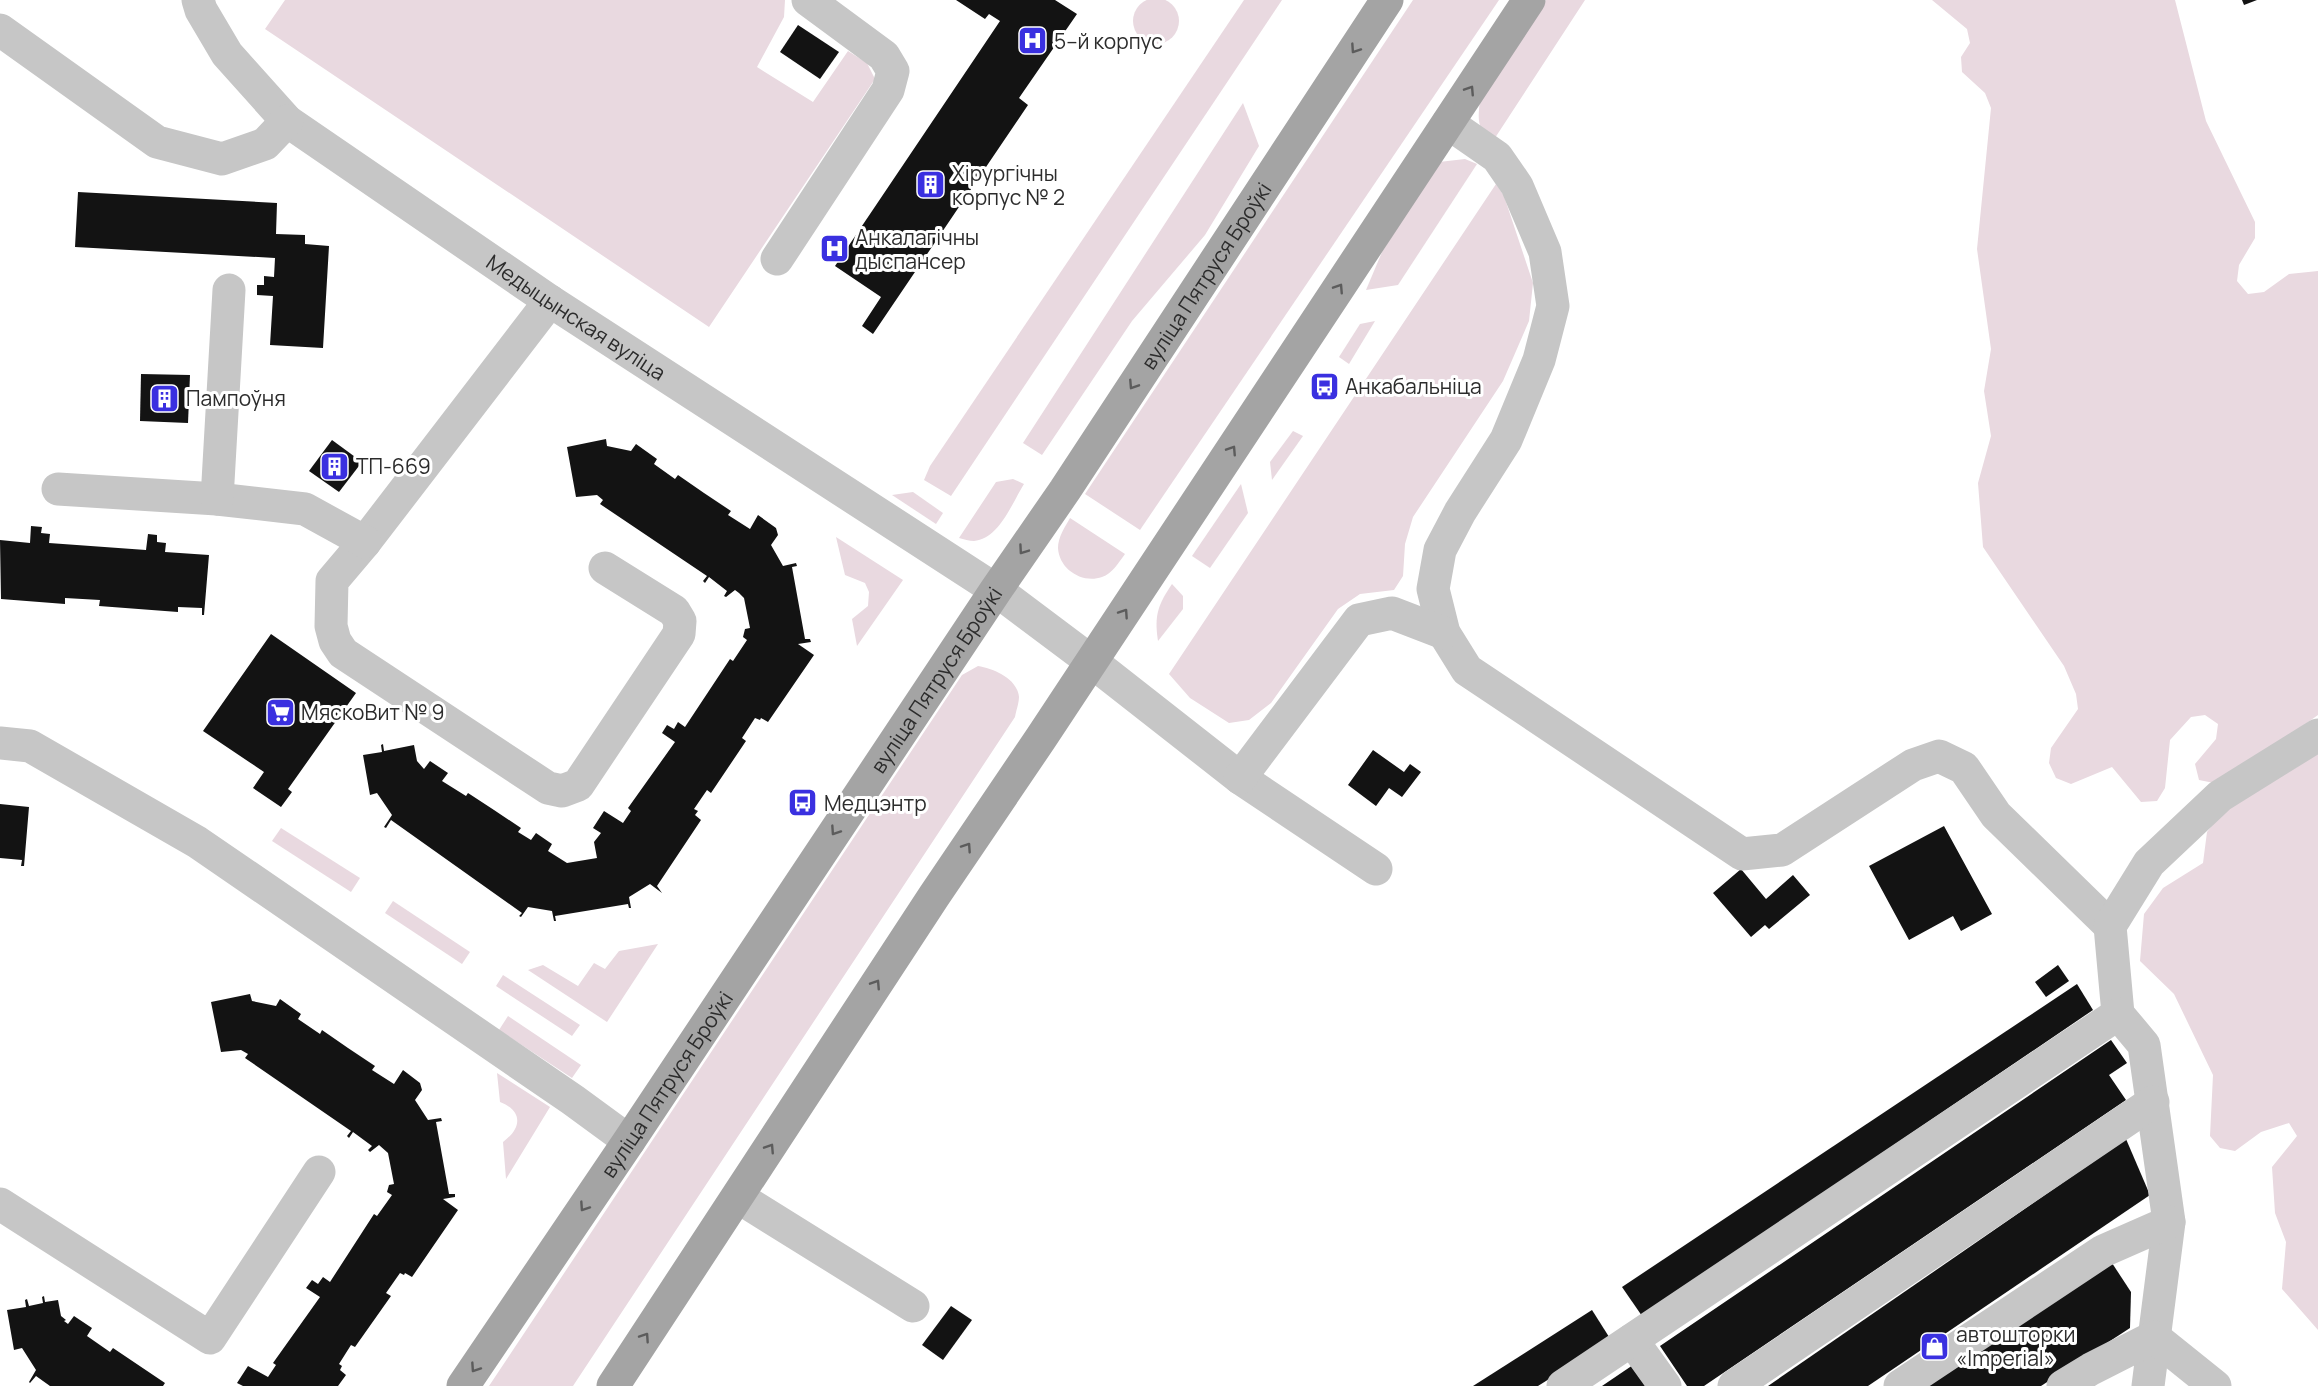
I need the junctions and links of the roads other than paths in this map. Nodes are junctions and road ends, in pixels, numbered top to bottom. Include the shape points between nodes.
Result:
1 (198, 0) edge
2 (808, 0) edge
3 (1387, 0) edge
4 (1529, 0) edge
5 (0, 30) edge
6 (287, 122) junction
7 (1448, 123) junction
8 (777, 259) dead end
9 (228, 290) dead end
10 (550, 301) junction
11 (58, 489) dead end
12 (217, 499) junction
13 (365, 542) junction
14 (605, 568) dead end
15 (996, 590) junction
16 (1444, 633) junction
17 (1092, 662) junction
18 (2318, 735) edge
19 (0, 743) edge
20 (1240, 778) junction
21 (1376, 870) dead end
22 (2110, 926) junction
23 (2118, 1014) junction
24 (2154, 1102) junction
25 (629, 1141) junction
26 (319, 1172) dead end
27 (738, 1197) junction
28 (2, 1210) edge
29 (2169, 1222) junction
30 (913, 1306) dead end
31 (2154, 1337) junction
32 (1632, 1340) junction
33 (463, 1386) edge
34 (613, 1386) edge
35 (1563, 1386) edge
36 (1665, 1386) edge
37 (1734, 1386) edge
38 (1900, 1386) edge
39 (2063, 1386) edge
40 (2148, 1386) edge
41 (2215, 1386) edge

1 - 6 street, Медыцынская вуліца via 227,54
2 - 8 street via 884,56 893,71 888,90
3 -> 15 main road, вуліца Пятруся Броўкі
7 -> 4 main road
5 - 6 street via 158,142 222,159 265,144
6 - 10 street, Медыцынская вуліца
7 - 16 street via 1497,157 1517,186 1545,252 1553,306 1539,360 1506,440 1440,550 1433,589
17 -> 7 main road
9 - 12 street
10 - 13 street
10 - 15 street, Медыцынская вуліца
11 - 12 street
12 - 13 street via 305,510
13 - 14 street via 332,581 332,626 343,653 548,788 562,791 578,785 679,634 680,621 674,611
15 - 17 street, Медыцынская вуліца
15 -> 25 main road, вуліца Пятруся Броўкі
16 - 20 street via 1392,613 1359,620
16 - 22 street via 1467,670 1742,854 1782,850 1913,765 1939,756 1964,768 1996,815
17 - 20 street, Медыцынская вуліца
27 -> 17 main road
18 - 22 street via 2220,796 2149,863
19 - 25 street via 30,746 197,842
20 - 21 street, Медыцынская вуліца
22 - 23 street
23 - 24 street via 2144,1045
23 - 32 street
24 - 29 street
24 - 37 street
25 -> 33 main road, вуліца Пятруся Броўкі
26 - 28 street via 210,1338
27 - 30 street
34 -> 27 main road
29 - 31 street
29 - 38 street via 2103,1251
31 - 39 street
31 - 40 street
31 - 41 street
32 - 35 street
32 - 36 street

